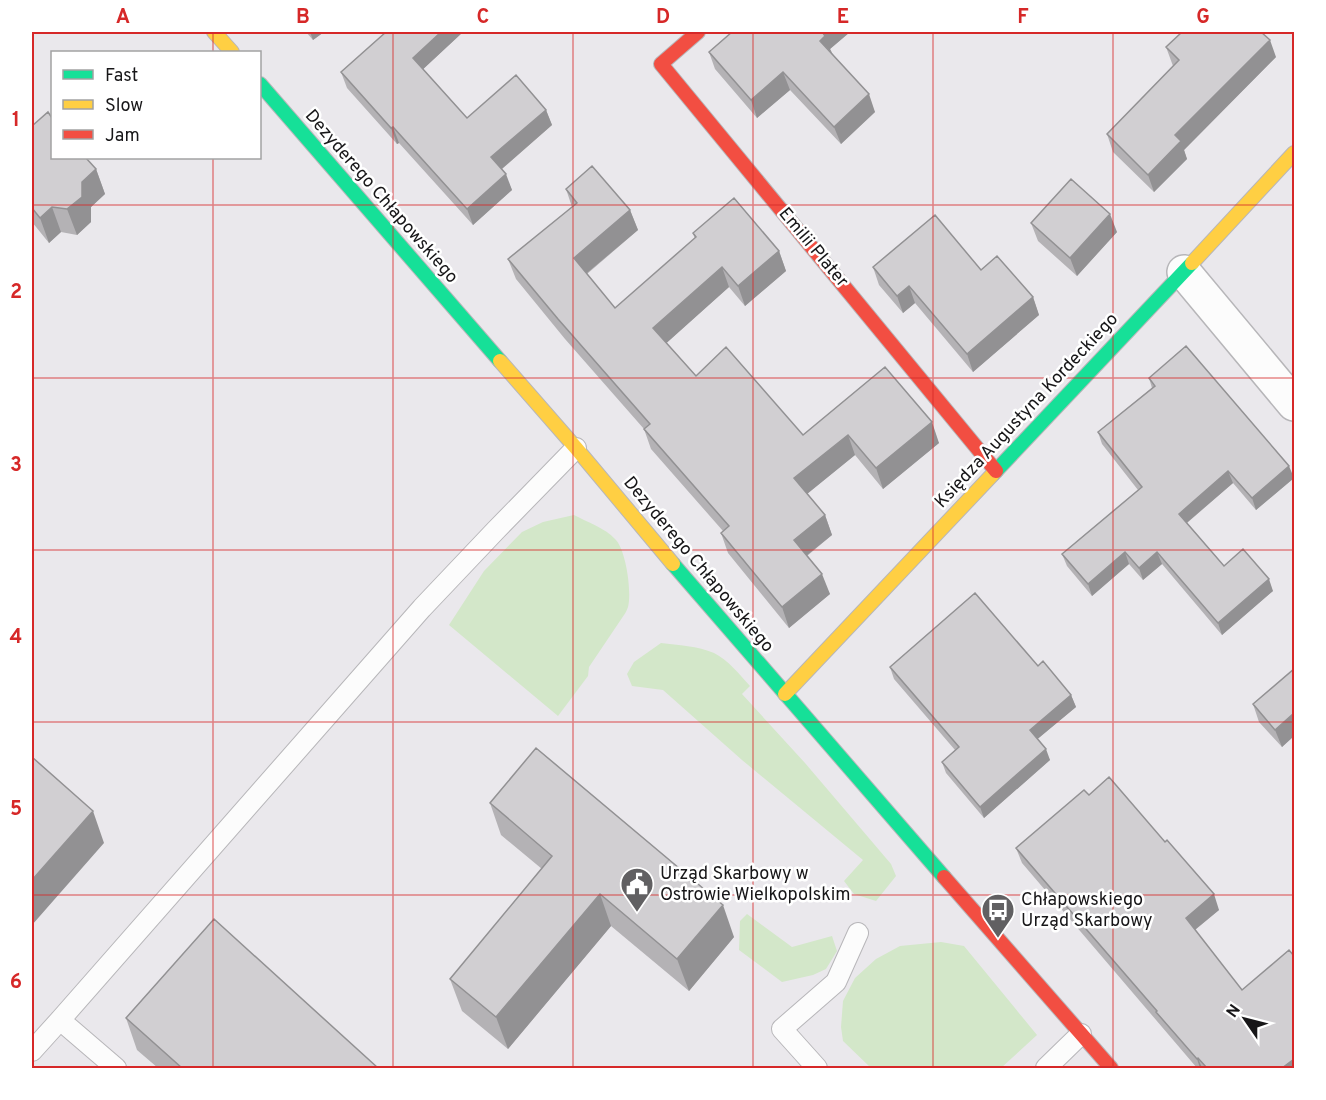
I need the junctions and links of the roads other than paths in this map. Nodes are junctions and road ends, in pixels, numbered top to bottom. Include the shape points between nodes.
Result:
1 (214, 32) edge
2 (698, 32) edge
3 (231, 51) edge
4 (261, 85) edge
5 (1294, 153) edge
6 (1184, 272) junction
7 (1294, 404) edge
8 (576, 448) junction
9 (996, 471) junction
10 (785, 694) junction
11 (858, 933) dead end
12 (60, 1020) junction
13 (1081, 1034) junction
14 (32, 1051) edge
15 (116, 1068) edge
16 (817, 1068) edge
17 (1046, 1068) edge
18 (1110, 1068) edge

1 - 3 street
2 - 9 street, Emilii Plater via 661,64
4 - 8 street, Dezyderego Chłapowskiego
5 - 6 street, Księdza Augustyna Kordeckiego
6 - 7 street
6 - 9 street, Księdza Augustyna Kordeckiego
8 - 10 street, Dezyderego Chłapowskiego
8 - 12 lane via 422,608
9 - 10 street, Księdza Augustyna Kordeckiego
10 - 13 street, Dezyderego Chłapowskiego
11 - 16 lane via 836,982 782,1029
12 - 14 lane
12 - 15 lane
13 - 17 lane
13 - 18 street, Dezyderego Chłapowskiego

